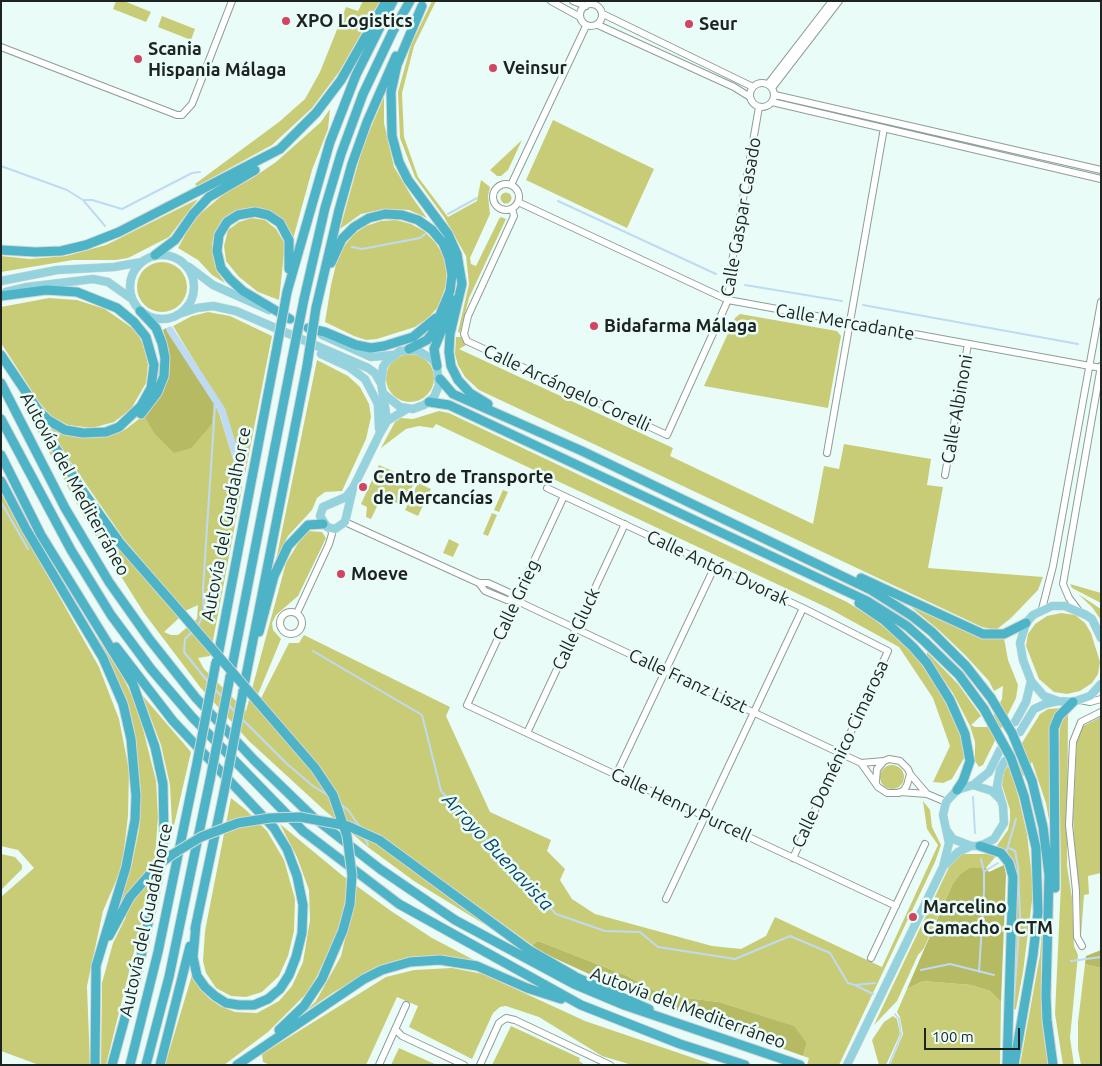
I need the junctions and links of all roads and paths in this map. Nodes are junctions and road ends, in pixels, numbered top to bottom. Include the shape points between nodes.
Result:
1 (232, 1) edge
2 (386, 1) edge
3 (393, 1) edge
4 (410, 1) edge
5 (551, 1) edge
6 (573, 1) edge
7 (832, 1) edge
8 (839, 1) edge
9 (423, 4) edge
10 (586, 6) junction
11 (603, 14) junction
12 (580, 17) junction
13 (598, 25) junction
14 (586, 26) junction
15 (1, 47) edge
16 (770, 86) junction
17 (754, 87) junction
18 (775, 95) junction
19 (750, 97) junction
20 (772, 102) junction
21 (759, 107) junction
22 (884, 128) junction
23 (280, 149) junction
24 (1101, 170) edge
25 (1101, 179) edge
26 (511, 185) junction
27 (518, 202) junction
28 (512, 209) junction
29 (1, 250) edge
30 (155, 255) junction
31 (142, 262) junction
32 (189, 267) junction
33 (460, 268) junction
34 (1, 281) edge
35 (287, 292) junction
36 (1, 295) edge
37 (132, 299) junction
38 (728, 300) junction
39 (1101, 302) edge
40 (447, 304) junction
41 (318, 309) junction
42 (140, 311) junction
43 (182, 313) junction
44 (290, 319) junction
45 (849, 322) junction
46 (308, 328) junction
47 (288, 333) junction
48 (968, 344) junction
49 (409, 349) junction
50 (1, 355) edge
51 (392, 355) junction
52 (437, 366) junction
53 (1090, 366) junction
54 (1101, 367) edge
55 (440, 379) junction
56 (1, 383) edge
57 (380, 383) junction
58 (384, 394) junction
59 (429, 402) junction
60 (407, 409) junction
61 (1, 420) edge
62 (119, 427) junction
63 (528, 427) junction
64 (379, 435) junction
65 (667, 435) joint
66 (827, 453) dead end
67 (1, 455) edge
68 (945, 475) dead end
69 (1, 481) edge
70 (353, 488) junction
71 (547, 488) dead end
72 (564, 496) junction
73 (335, 502) junction
74 (346, 512) junction
75 (345, 522) junction
76 (625, 524) junction
77 (327, 526) junction
78 (714, 566) junction
79 (828, 568) junction
80 (70, 584) junction
81 (840, 587) junction
82 (515, 600) junction
83 (803, 608) junction
84 (1042, 609) junction
85 (1079, 611) junction
86 (297, 613) dead end
87 (1026, 623) junction
88 (576, 629) junction
89 (1100, 635) edge
90 (888, 651) joint
91 (250, 653) junction
92 (665, 670) junction
93 (1031, 681) junction
94 (1101, 684) edge
95 (1101, 700) edge
96 (1058, 701) junction
97 (1077, 701) junction
98 (467, 705) joint
99 (755, 712) junction
100 (1101, 712) edge
101 (1015, 722) dead end
102 (1020, 732) dead end
103 (527, 734) junction
104 (1000, 750) dead end
105 (842, 753) junction
106 (884, 761) junction
107 (1005, 761) dead end
108 (861, 763) junction
109 (910, 774) junction
110 (616, 775) junction
111 (876, 781) junction
112 (973, 785) junction
113 (957, 790) junction
114 (900, 792) junction
115 (927, 794) junction
116 (1000, 799) junction
117 (946, 802) junction
118 (706, 816) junction
119 (947, 831) junction
120 (925, 844) dead end
121 (975, 846) junction
122 (793, 858) junction
123 (943, 867) junction
124 (666, 899) dead end
125 (896, 906) junction
126 (196, 924) junction
127 (1049, 927) junction
128 (1082, 946) dead end
129 (872, 958) dead end
130 (95, 980) junction
131 (581, 1004) junction
132 (406, 1005) dead end
133 (396, 1029) junction
134 (708, 1035) junction
135 (862, 1036) junction
136 (257, 1050) junction
137 (95, 1065) edge
138 (112, 1065) edge
139 (130, 1065) edge
140 (146, 1065) edge
141 (160, 1065) edge
142 (237, 1065) edge
143 (379, 1065) edge
144 (464, 1065) edge
145 (480, 1065) edge
146 (610, 1065) edge
147 (745, 1065) edge
148 (800, 1065) edge
149 (847, 1065) edge
150 (853, 1065) edge
151 (1007, 1065) edge
152 (1014, 1065) edge
153 (1053, 1065) edge

1 - 15 street via 192,104 186,113 177,115
2 - 23 highway via 341,80 316,113
3 - 35 highway, Autovía del Guadalhorce via 356,75 330,142
4 - 140 highway, Autovía del Guadalhorce, bridge via 363,94 341,154 304,299 210,780 169,977
5 - 12 street
6 - 10 street
7 - 16 street
8 - 16 street
9 - 33 highway via 398,65 391,92 392,136 408,180 448,234
9 - 41 highway via 383,82 352,164
10 - 11 street via 596,5
10 - 12 street
11 - 13 street
11 - 17 street
12 - 14 street
13 - 14 street
13 - 19 street
14 - 26 street
16 - 17 street via 758,84
16 - 18 street
17 - 19 street
18 - 20 street
18 - 24 street
19 - 21 street
20 - 21 street
20 - 22 street
21 - 38 street, Calle Gaspar Casado
22 - 25 street
22 - 45 street
23 - 29 highway via 86,245 35,252
23 - 30 highway via 262,166 209,197 192,214 175,240
26 - 27 street via 519,194
26 - 28 street via 498,186 493,198 500,209
27 - 28 street
27 - 38 street, Calle Mercadante
28 - 65 street, Calle Arcángelo Corelli via 514,216 464,327 467,341
30 - 31 main road
30 - 32 main road via 173,256
31 - 34 main road via 57,270
31 - 37 main road via 130,281
32 - 43 main road via 194,276 194,294
32 - 44 main road via 213,285
33 - 52 highway via 457,291 434,349
33 - 63 highway via 462,284 450,334 452,366 458,380 470,394
35 - 44 highway via 289,240 280,223 255,212 238,215 227,222 219,235 216,252 221,268 242,291
35 - 139 highway, Autovía del Guadalhorce, bridge via 196,768 158,952
36 - 37 main road via 27,287 93,279 108,282
36 - 62 highway via 46,290 77,292 117,308 134,322 146,336 151,349 154,365 151,388 142,406
37 - 42 main road
38 - 45 street, Calle Mercadante
38 - 65 street, Calle Gaspar Casado
39 - 53 street
40 - 41 highway via 452,275 443,243 418,220 385,214 354,226 342,239 333,257
40 - 46 highway via 426,328 413,337 384,346 356,345
40 - 49 highway via 432,334
41 - 91 highway, bridge
42 - 43 main road via 159,320
42 - 62 highway via 156,328 162,343 164,376 146,410 132,422
43 - 47 main road via 213,306 229,309
44 - 46 main road
45 - 48 street, Calle Mercadante
45 - 66 street
46 - 51 main road via 371,357
47 - 57 main road via 368,368
47 - 64 main road via 365,379 378,404
48 - 53 street, Calle Mercadante
48 - 68 street, Calle Albinoni
49 - 51 main road
49 - 52 main road via 425,354
50 - 62 highway via 48,420 65,430 82,433 106,432
50 - 136 highway, bridge via 79,486 120,543 314,768 332,795 347,836 352,875 350,904 343,930 322,979 304,1006
51 - 57 main road via 383,367
52 - 55 main road
53 - 54 street, Calle Mercadante
53 - 84 street
54 - 85 street via 1063,584 1068,598
55 - 59 main road via 437,392
55 - 63 highway via 453,394
56 - 134 highway, Autovía del Mediterráneo via 65,508 109,582 150,640 196,698 254,760 314,816 380,869 455,920 508,950 615,1002
57 - 58 main road
58 - 60 main road via 394,404
58 - 64 main road via 386,413
59 - 60 main road
59 - 81 highway via 449,405
60 - 64 main road via 387,421
61 - 131 highway, Autovía del Mediterráneo via 71,550 111,615 151,670 229,758 303,831 399,904
63 - 79 highway
64 - 70 main road
67 - 80 highway
69 - 130 highway via 103,658 122,704 131,739 135,820 126,867 99,949
70 - 73 main road via 346,497
70 - 74 main road
71 - 72 street, Calle Antón Dvorak
72 - 76 street, Calle Antón Dvorak
72 - 82 street, Calle Grieg
73 - 74 main road
73 - 77 main road via 326,504 320,511
74 - 75 main road
75 - 77 main road via 339,527
75 - 82 street, Calle Franz Liszt via 479,583 485,591
76 - 78 street, Calle Antón Dvorak
76 - 88 street, Calle Gluck
77 - 86 street via 332,534
77 - 91 highway via 308,525 288,546 274,576 262,625
78 - 83 street, Calle Antón Dvorak
78 - 92 street
79 - 87 highway via 844,570 983,634 1004,634
79 - 127 highway, bridge via 912,616 949,648 990,698 1012,733 1032,781 1044,827
80 - 126 highway via 173,722 274,828 298,876 302,933 290,975 268,999 254,1004 226,1003 204,987 197,976 193,957
80 - 138 highway via 133,684 156,747 163,791 161,864 138,970
81 - 113 highway via 899,633 940,682 958,716 969,747 967,771
81 - 152 highway, bridge via 886,612 926,642 958,675 984,710 1011,758 1036,848 1038,912
82 - 88 street, Calle Franz Liszt
82 - 98 street, Calle Grieg
83 - 90 street, Calle Antón Dvorak
83 - 99 street
84 - 85 main road via 1065,606
84 - 87 main road
85 - 89 main road via 1092,620
87 - 93 main road via 1020,643
88 - 92 street, Calle Franz Liszt
88 - 103 street, Calle Gluck
90 - 105 street, Calle Doménico Cimarosa
91 - 126 highway, bridge
92 - 99 street, Calle Franz Liszt
92 - 110 street
93 - 96 main road via 1044,696
93 - 101 main road via 1026,702
94 - 97 main road via 1090,696
95 - 97 street
96 - 97 main road
96 - 102 main road via 1034,709
97 - 127 highway via 1059,716 1054,728 1055,906
98 - 103 street, Calle Henry Purcell
99 - 105 street, Calle Franz Liszt
99 - 118 street
100 - 128 street via 1081,722 1073,742 1069,825 1077,937
103 - 110 street, Calle Henry Purcell
104 - 112 main road via 989,772
105 - 108 street, Calle Franz Liszt
105 - 122 street, Calle Doménico Cimarosa
106 - 108 street, Calle Franz Liszt
106 - 109 street, Calle Franz Liszt via 900,761
106 - 111 street via 876,769
107 - 116 main road via 998,779
108 - 111 street, Calle Franz Liszt
109 - 114 street via 907,785
109 - 115 street, Calle Franz Liszt
110 - 118 street, Calle Henry Purcell
111 - 114 street, Calle Franz Liszt via 882,791
112 - 113 main road
112 - 116 main road via 992,791
113 - 117 main road
114 - 115 street, Calle Franz Liszt
115 - 117 street, Calle Franz Liszt
116 - 121 main road via 1005,815 1000,832 989,842
117 - 119 main road via 943,815
118 - 122 street, Calle Henry Purcell
118 - 124 street
119 - 121 main road via 953,838
119 - 123 main road via 948,852
120 - 125 street
121 - 123 main road via 958,852
121 - 151 highway via 1001,854 1009,863 1013,877
122 - 125 street, Calle Henry Purcell
123 - 135 main road
125 - 129 street
126 - 141 highway
127 - 153 highway via 1047,1020
130 - 134 highway, bridge via 114,926 130,897 173,854 201,837 238,823 300,817 348,826 379,840 529,950 576,977
130 - 137 highway
131 - 136 highway via 527,988 477,966 440,960 410,962 364,979
131 - 147 highway, Autovía del Mediterráneo via 680,1044
132 - 133 street
133 - 143 street
133 - 144 street via 402,1036
134 - 148 highway, Autovía del Mediterráneo
135 - 149 main road
135 - 150 main road
136 - 142 highway
145 - 146 street via 499,1023 506,1018

